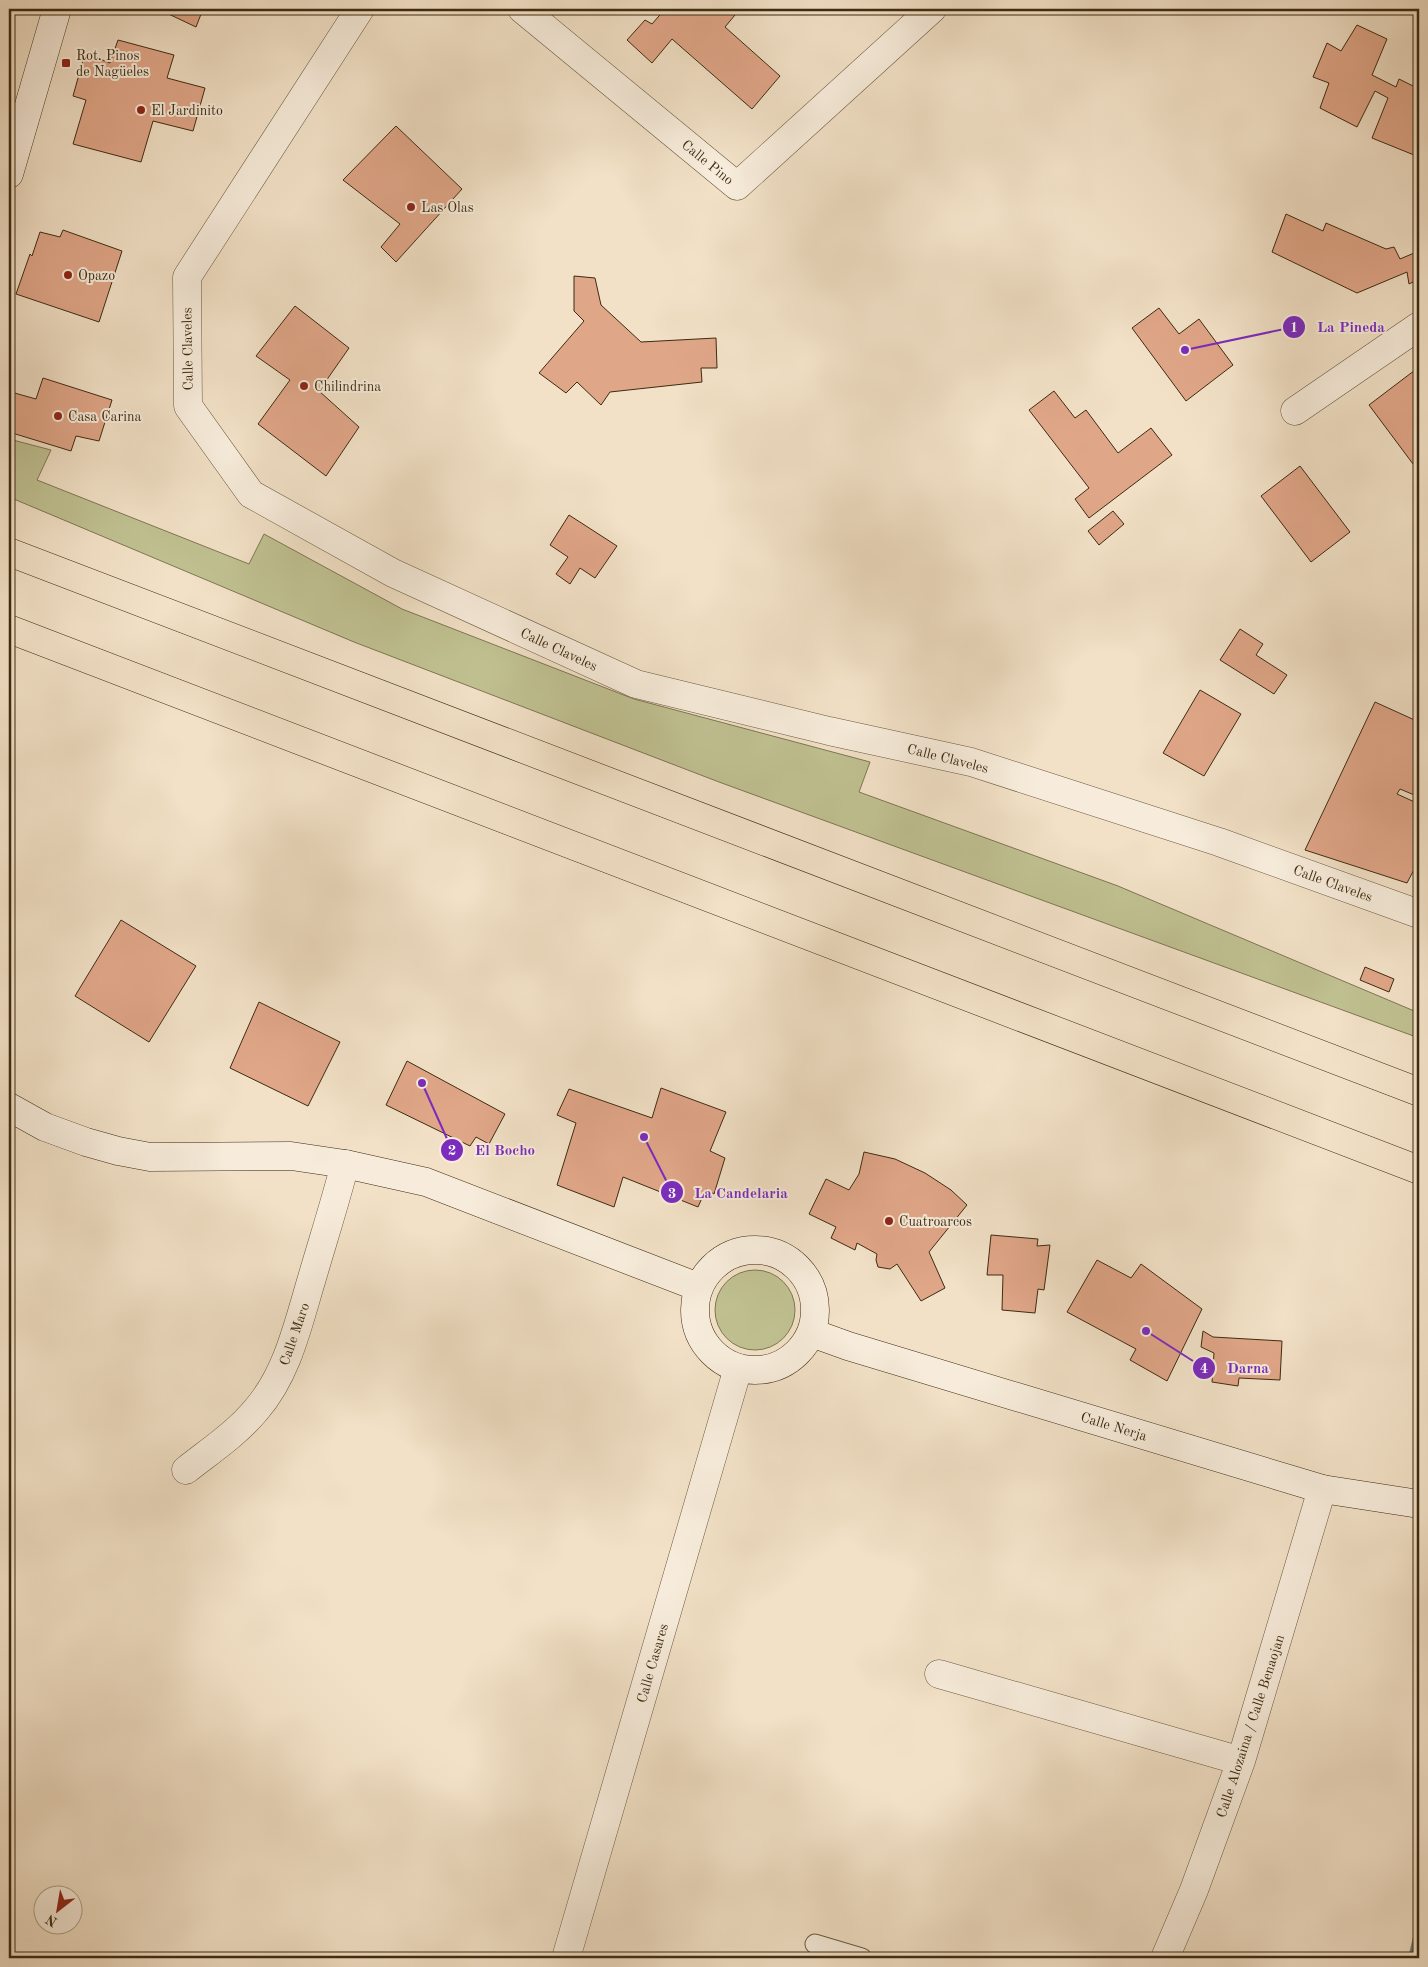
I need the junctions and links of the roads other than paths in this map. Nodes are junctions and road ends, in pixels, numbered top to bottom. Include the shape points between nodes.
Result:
1 (57, 9) edge
2 (360, 9) edge
3 (522, 9) edge
4 (932, 9) edge
5 (34, 91) junction
6 (9, 117) edge
7 (9, 174) edge
8 (1419, 326) edge
9 (1295, 411) dead end
10 (9, 552) edge
11 (9, 629) edge
12 (1419, 914) edge
13 (1419, 1092) edge
14 (9, 1107) edge
15 (345, 1164) junction
16 (1419, 1170) edge
17 (698, 1287) junction
18 (812, 1333) junction
19 (738, 1368) junction
20 (186, 1470) dead end
21 (1322, 1489) junction
22 (1419, 1504) edge
23 (939, 1674) dead end
24 (1242, 1762) junction
25 (815, 1944) dead end
26 (566, 1958) edge
27 (862, 1958) edge
28 (1164, 1958) edge

1 - 5 street
2 - 12 street, Calle Claveles via 187,277 188,406 251,494 393,573 636,684 971,762 1219,842
3 - 4 street, Calle Pino via 737,186
5 - 6 street
5 - 7 street
8 - 9 street
10 - 13 highway
11 - 16 highway
14 - 15 street via 45,1127 118,1151 142,1155 291,1156
15 - 17 street via 426,1182
15 - 20 street, Calle Maro via 289,1355 275,1382 256,1410 231,1435
17 - 18 street via 707,1272 722,1259 758,1249 777,1254 794,1263 806,1277 814,1295 816,1314
17 - 19 street via 694,1308 697,1328 706,1346 720,1360
18 - 19 street via 790,1360 756,1371
18 - 21 street, Calle Nerja
19 - 26 street, Calle Casares
21 - 22 street, Calle Nerja
21 - 24 street, Calle Alozaina / Calle Benaojan
23 - 24 street
24 - 28 street, Calle Alozaina / Calle Benaojan via 1194,1890
25 - 27 lane

